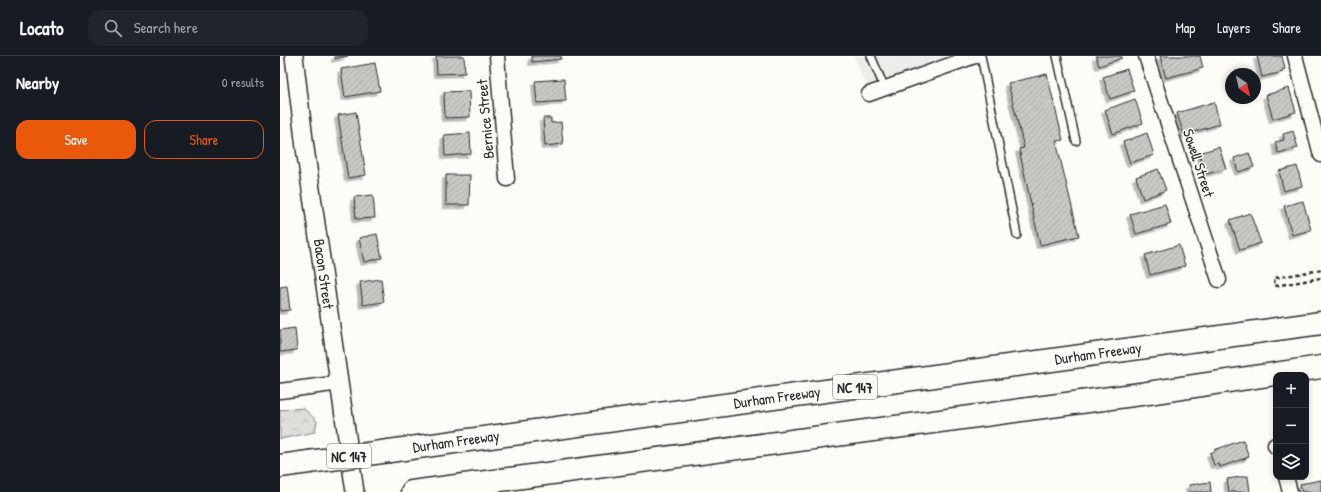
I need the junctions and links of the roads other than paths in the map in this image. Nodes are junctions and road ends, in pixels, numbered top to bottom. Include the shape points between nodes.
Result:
1 (294, 56) edge
2 (497, 56) edge
3 (871, 56) edge
4 (975, 56) edge
5 (981, 56) edge
6 (1057, 56) edge
7 (1146, 56) edge
8 (1295, 56) edge
9 (884, 89) junction
10 (870, 94) dead end
11 (1076, 141) dead end
12 (1321, 155) edge
13 (507, 179) dead end
14 (1017, 235) dead end
15 (1219, 280) dead end
16 (1321, 322) edge
17 (1321, 367) edge
18 (1292, 372) edge
19 (1273, 375) edge
20 (1309, 378) edge
21 (1321, 380) edge
22 (340, 383) junction
23 (280, 391) edge
24 (280, 466) edge
25 (1287, 480) edge
26 (355, 492) edge
27 (412, 492) edge
28 (1290, 492) edge

1 - 22 street, Bacon Street
2 - 13 street, Bernice Street
3 - 9 lane
4 - 9 street
5 - 14 lane
6 - 11 lane
7 - 15 street, Sowell Street
8 - 12 street
9 - 10 street
16 - 24 highway, Durham Freeway / NC 147, bridge
17 - 18 highway
19 - 27 highway
20 - 21 highway
22 - 23 street
22 - 26 street, Bacon Street
25 - 28 street

